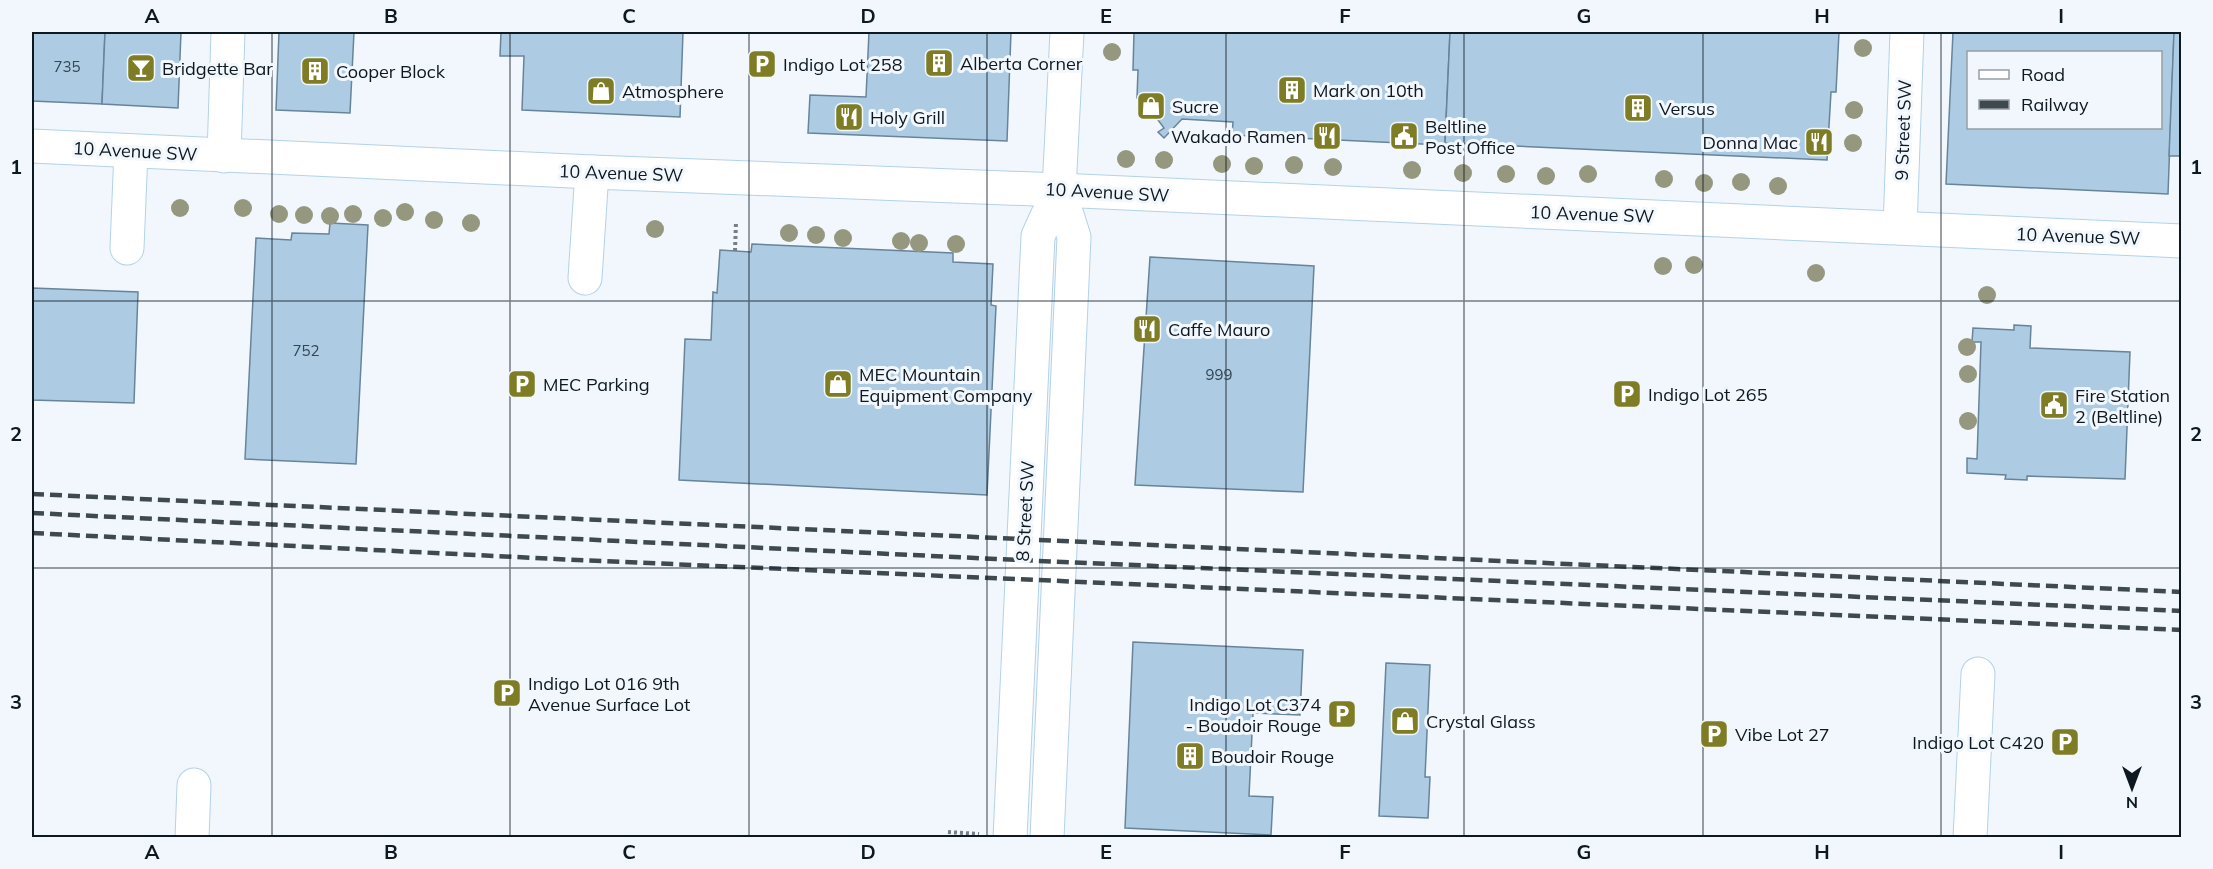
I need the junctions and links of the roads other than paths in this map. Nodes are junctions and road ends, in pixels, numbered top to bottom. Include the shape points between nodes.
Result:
1 (228, 32) edge
2 (1067, 32) edge
3 (1907, 32) edge
4 (32, 147) edge
5 (131, 151) junction
6 (224, 156) junction
7 (592, 172) junction
8 (1059, 190) junction
9 (1900, 228) junction
10 (2181, 241) edge
11 (127, 248) dead end
12 (585, 278) dead end
13 (1978, 674) dead end
14 (194, 785) dead end
15 (995, 836) edge
16 (192, 837) edge
17 (1047, 837) edge
18 (1970, 837) edge

1 - 6 street
2 - 8 street, 8 Street SW
3 - 9 street, 9 Street SW
4 - 5 street, 10 Avenue SW
5 - 6 street, 10 Avenue SW
5 - 11 street
6 - 7 street, 10 Avenue SW
7 - 8 street, 10 Avenue SW
7 - 12 street
8 - 9 street, 10 Avenue SW
8 - 15 street, 8 Street SW via 1038,236
8 - 17 street, 8 Street SW via 1074,237
9 - 10 street, 10 Avenue SW
13 - 18 street
14 - 16 street

